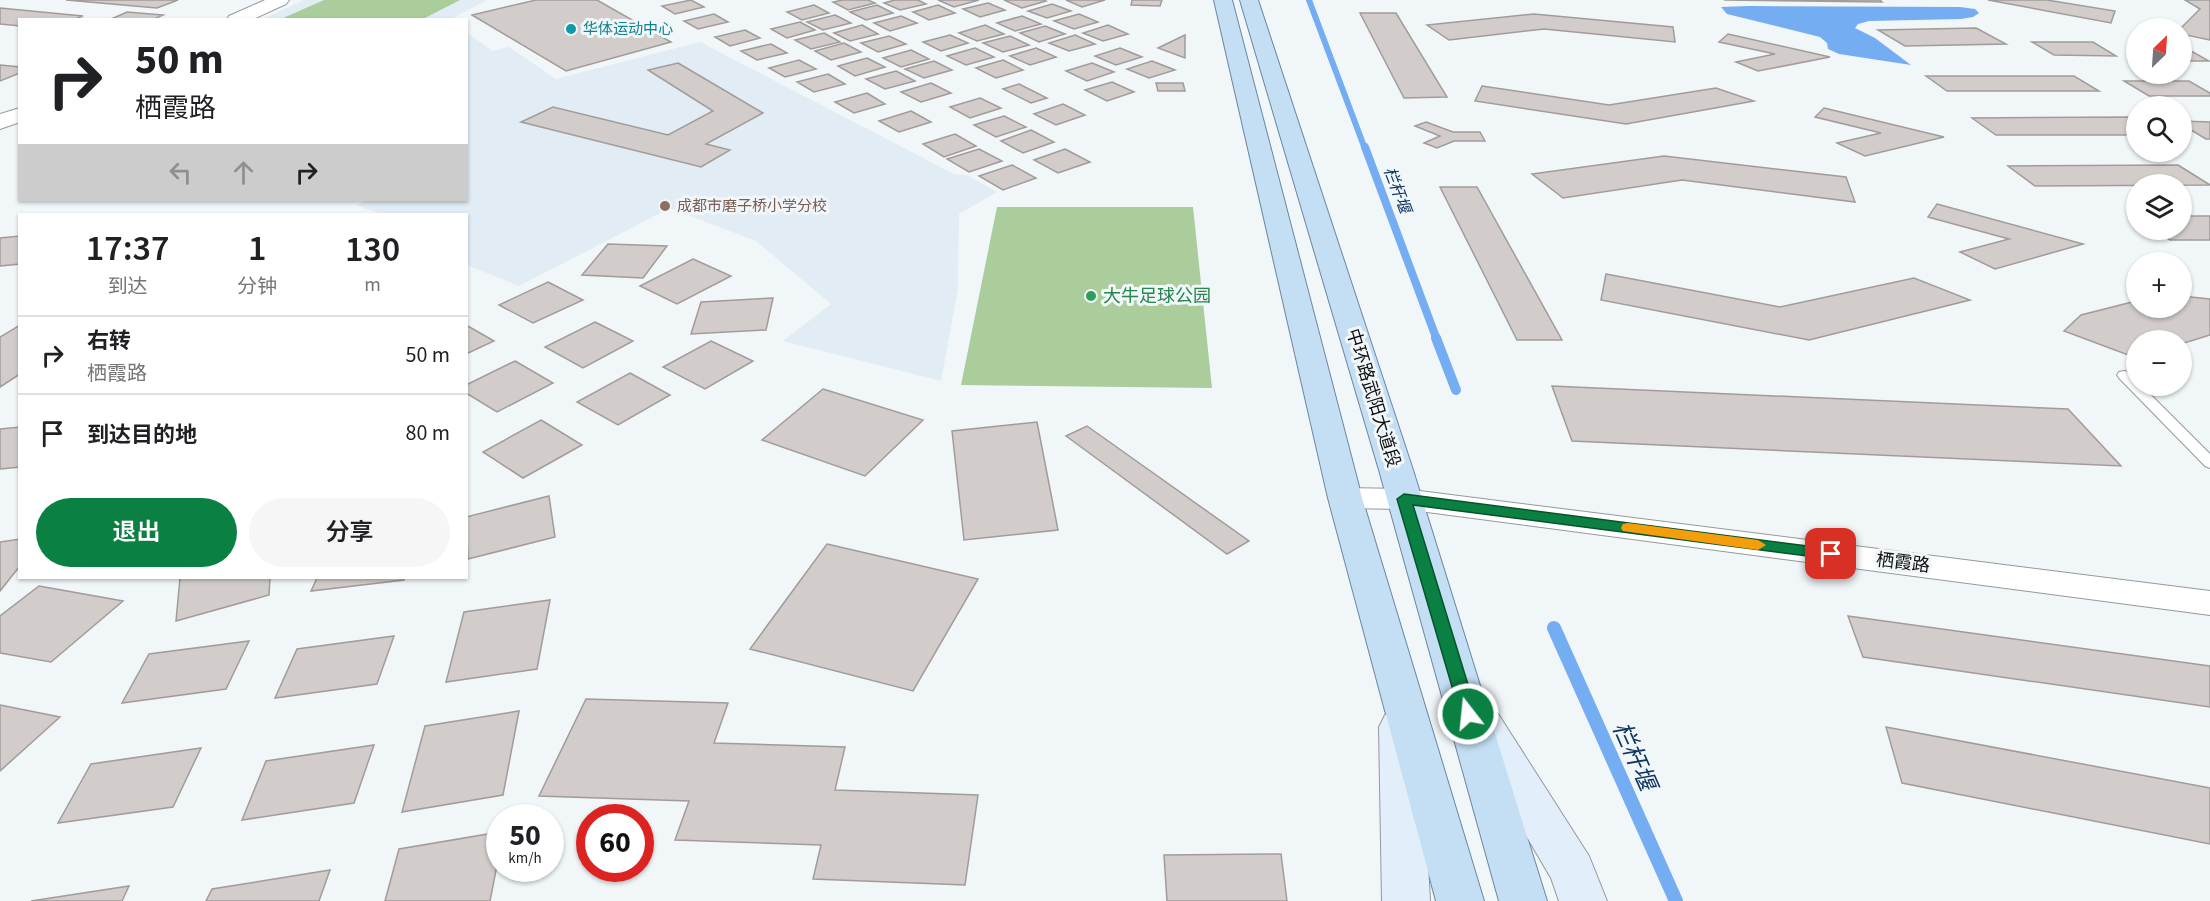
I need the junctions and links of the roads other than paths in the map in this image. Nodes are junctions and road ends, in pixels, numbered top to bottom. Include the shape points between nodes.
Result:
1 (280, 0) edge
2 (1223, 0) edge
3 (1249, 0) edge
4 (240, 18) edge
5 (18, 115) edge
6 (0, 122) edge
7 (2124, 375) dead end
8 (2210, 464) edge
9 (1345, 498) junction
10 (1404, 499) junction
11 (2210, 603) edge
12 (1398, 684) junction
13 (1462, 693) junction
14 (1406, 901) edge
15 (1460, 901) edge
16 (1523, 901) edge
17 (1583, 901) edge

1 - 4 street
2 - 9 main road
3 - 10 main road, 中环路武阳大道段
5 - 6 street
7 - 8 lane
9 - 10 street, 栖霞路
9 - 12 main road
10 - 11 street, 栖霞路
10 - 13 main road, 中环路武阳大道段
12 - 14 main road
12 - 15 main road
13 - 16 main road, 中环路武阳大道段
13 - 17 main road via 1572,870

